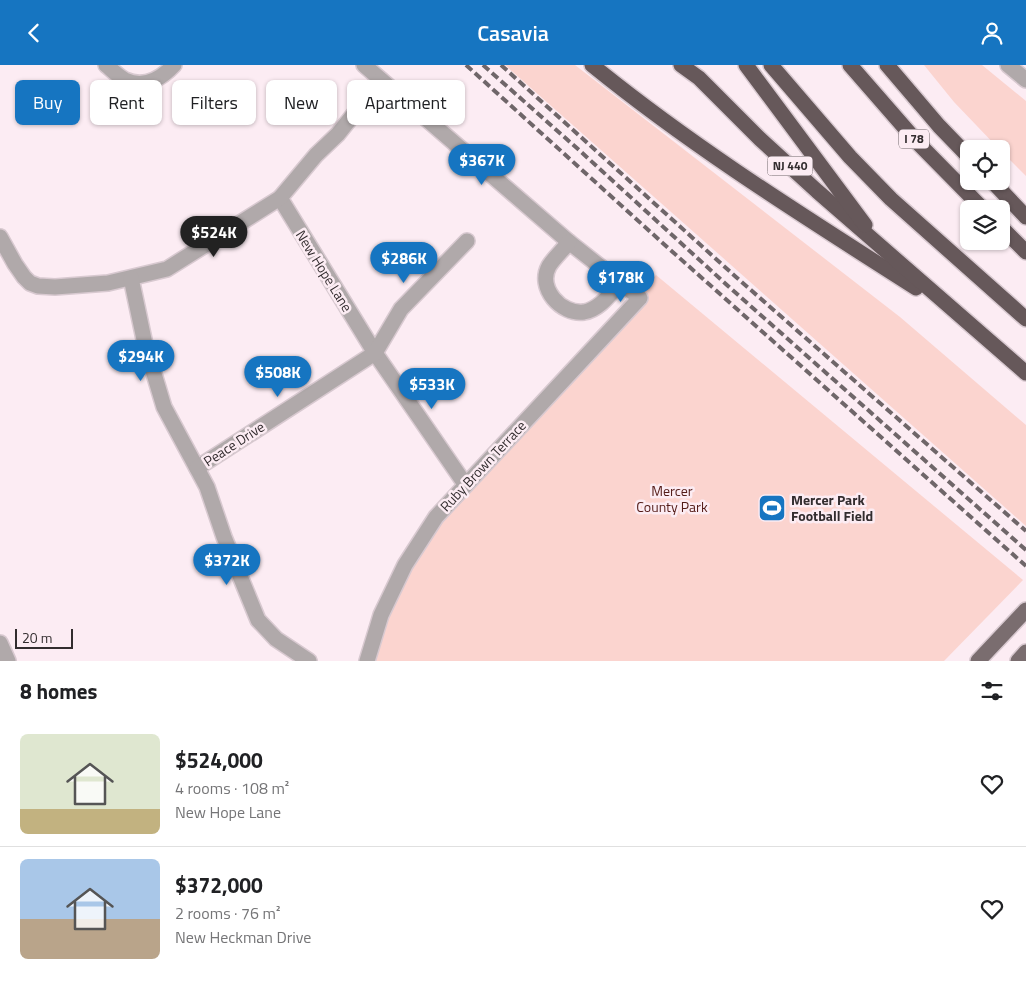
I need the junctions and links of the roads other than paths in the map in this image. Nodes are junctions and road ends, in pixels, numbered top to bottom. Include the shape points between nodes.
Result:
1 (106, 65) edge
2 (174, 65) edge
3 (364, 65) edge
4 (592, 65) edge
5 (681, 65) edge
6 (690, 65) edge
7 (746, 65) edge
8 (771, 65) edge
9 (887, 65) edge
10 (1008, 65) edge
11 (852, 67) edge
12 (699, 78) junction
13 (381, 80) edge
14 (1026, 80) edge
15 (347, 123) edge
16 (433, 125) edge
17 (960, 148) edge
18 (1000, 190) edge
19 (280, 198) junction
20 (973, 200) edge
21 (1026, 217) edge
22 (1010, 236) edge
23 (0, 237) edge
24 (467, 241) dead end
25 (569, 242) junction
26 (884, 250) junction
27 (1026, 252) edge
28 (131, 278) junction
29 (620, 283) junction
30 (961, 317) junction
31 (1026, 319) edge
32 (375, 353) junction
33 (1026, 373) edge
34 (197, 468) junction
35 (465, 484) junction
36 (1026, 610) edge
37 (0, 643) edge
38 (1026, 652) edge
39 (8, 661) edge
40 (309, 661) edge
41 (368, 661) edge
42 (978, 661) edge
43 (1018, 661) edge

1 - 2 street via 125,80 138,83 154,81
3 - 13 street
4 - 30 highway via 736,173
5 - 12 highway, NJ 440
6 - 12 highway, NJ 440
7 - 26 highway
8 - 31 highway via 850,157 891,199
9 - 17 highway, I 78
10 - 14 street
11 - 20 highway, I 78
12 - 26 highway, NJ 440 via 767,145
15 - 19 street
16 - 25 street
18 - 21 highway
19 - 28 street via 167,269
19 - 32 street, New Hope Lane
22 - 27 highway
23 - 28 street via 24,277 38,286 108,283
24 - 32 street, Peace Drive via 400,309
25 - 29 street
25 - 29 street via 549,267 546,281 550,294 559,305 571,311 585,312 598,307
26 - 30 highway, NJ 440
28 - 34 street via 145,343 164,407
29 - 35 street, Ruby Brown Terrace via 640,298
30 - 33 highway, NJ 440
32 - 34 street, Peace Drive
32 - 35 street, New Hope Lane
34 - 40 street via 258,620 276,639
35 - 41 street, Ruby Brown Terrace via 436,517 405,565 382,615
36 - 42 main road
37 - 39 street
38 - 43 main road

